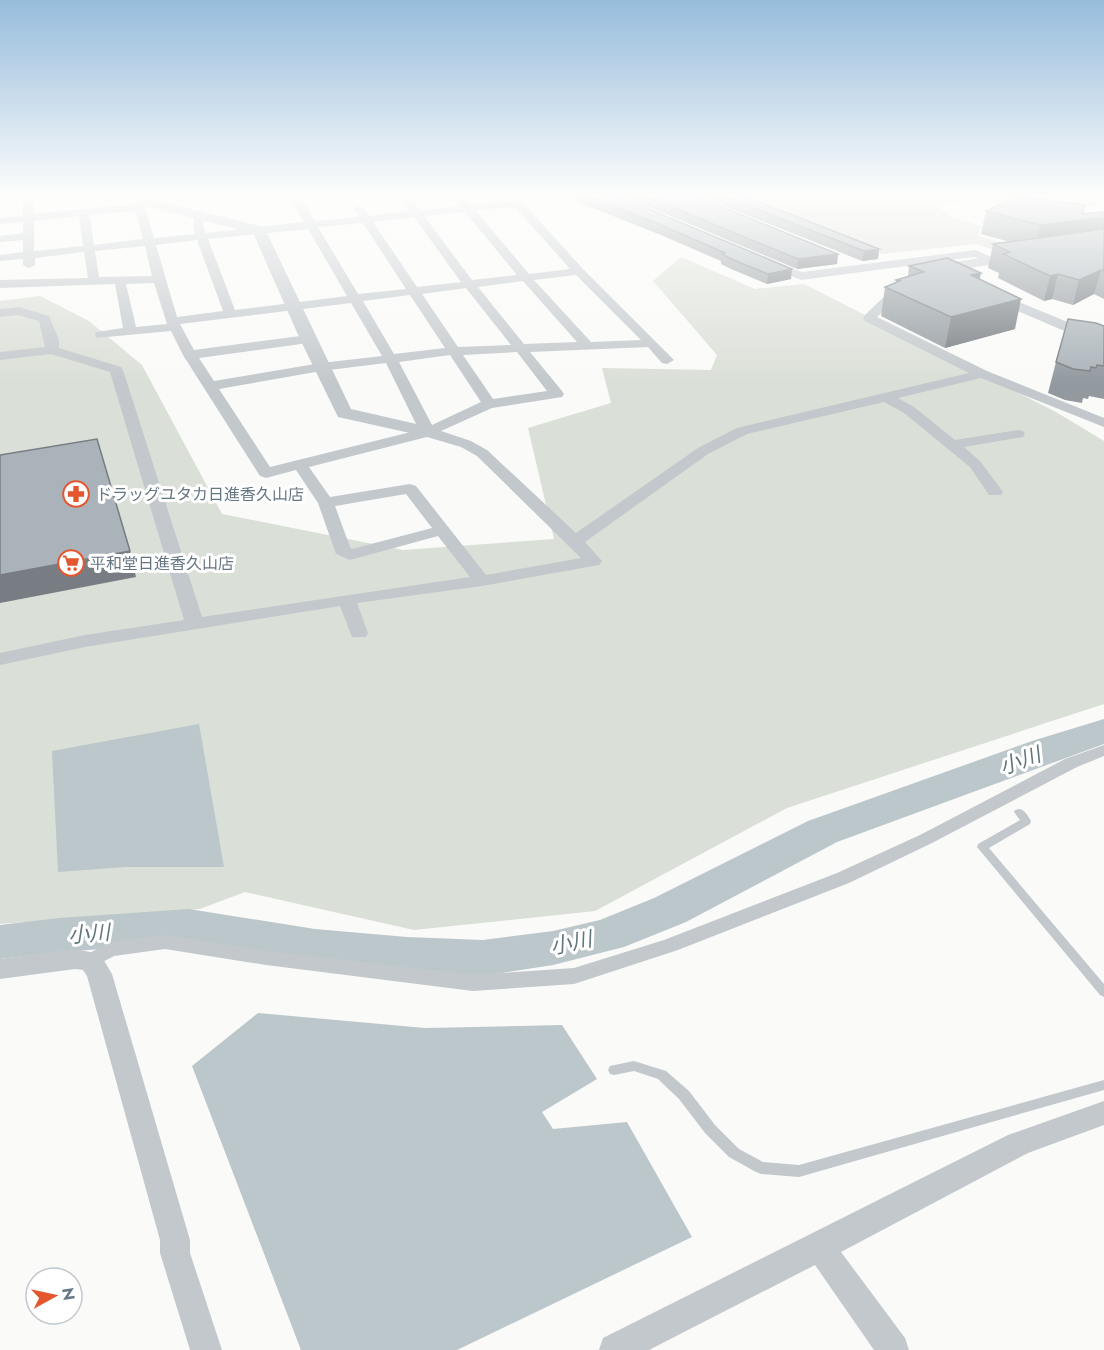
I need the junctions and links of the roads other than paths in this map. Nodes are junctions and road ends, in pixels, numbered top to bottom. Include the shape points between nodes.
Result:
1 (29, 257) edge
2 (91, 257) edge
3 (152, 257) edge
4 (209, 257) edge
5 (271, 257) edge
6 (330, 257) edge
7 (391, 257) edge
8 (448, 257) edge
9 (509, 257) edge
10 (566, 257) edge
11 (945, 257) edge
12 (985, 257) edge
13 (1014, 257) edge
14 (842, 260) dead end
15 (992, 260) junction
16 (760, 261) edge
17 (864, 268) junction
18 (933, 269) junction
19 (579, 271) junction
20 (526, 278) junction
21 (954, 278) edge
22 (159, 279) junction
23 (120, 280) junction
24 (94, 281) junction
25 (30, 283) junction
26 (0, 284) edge
27 (469, 284) junction
28 (975, 288) edge
29 (413, 291) junction
30 (354, 298) junction
31 (293, 306) junction
32 (0, 313) edge
33 (230, 314) junction
34 (174, 324) junction
35 (130, 331) junction
36 (101, 335) dead end
37 (308, 339) junction
38 (652, 343) junction
39 (1104, 343) edge
40 (522, 347) junction
41 (589, 347) junction
42 (52, 350) junction
43 (454, 351) junction
44 (190, 355) junction
45 (0, 356) edge
46 (390, 357) junction
47 (667, 360) dead end
48 (321, 367) junction
49 (982, 374) junction
50 (211, 386) junction
51 (886, 397) junction
52 (489, 404) junction
53 (1104, 423) edge
54 (428, 432) junction
55 (1018, 434) dead end
56 (950, 445) junction
57 (300, 464) junction
58 (995, 492) dead end
59 (326, 503) junction
60 (442, 530) junction
61 (575, 541) junction
62 (482, 581) junction
63 (347, 599) junction
64 (195, 624) junction
65 (359, 633) dead end
66 (0, 659) edge
67 (1104, 750) edge
68 (1019, 812) dead end
69 (91, 961) junction
70 (0, 969) edge
71 (1104, 992) edge
72 (614, 1070) dead end
73 (1104, 1085) edge
74 (1104, 1113) edge
75 (820, 1247) junction
76 (206, 1350) edge
77 (615, 1350) edge
78 (894, 1350) edge

1 - 25 street
2 - 24 street
3 - 22 street
4 - 33 street
5 - 31 street
6 - 30 street
7 - 29 street
8 - 27 street
9 - 20 street
10 - 19 street
11 - 17 street
12 - 15 street
13 - 15 street
14 - 17 street
15 - 18 street
16 - 17 street via 801,276
18 - 21 street
18 - 49 street via 914,277 869,318
19 - 20 street
19 - 38 street
20 - 27 street
20 - 41 street
22 - 23 street
22 - 34 street
23 - 24 street
23 - 35 street
24 - 25 street
25 - 26 street
27 - 29 street
27 - 40 street
28 - 39 street
29 - 30 street
29 - 43 street
30 - 31 street
30 - 46 street
31 - 33 street
31 - 37 street
32 - 42 street via 19,311 45,319
33 - 34 street
34 - 35 street
34 - 44 street
35 - 36 street
37 - 44 street
37 - 48 street
38 - 41 street
38 - 47 street
40 - 41 street
40 - 43 street
40 - 52 street via 557,394
42 - 45 street
42 - 64 street via 116,370
43 - 46 street
43 - 52 street
44 - 50 street
46 - 48 street
46 - 54 street
48 - 50 street
48 - 54 street via 344,413
49 - 51 street
49 - 53 street
50 - 57 street via 266,473
51 - 56 street via 909,410
51 - 61 street via 742,431 703,451
52 - 54 street
54 - 57 street
54 - 61 street via 482,453
55 - 56 street
56 - 58 street via 975,464
57 - 59 street
59 - 60 street via 410,489
59 - 60 street via 342,550 350,555
60 - 62 street
61 - 62 street via 593,561
62 - 63 street
63 - 64 street
63 - 65 street
64 - 66 street
67 - 69 street via 843,878 671,945 574,976 473,982 288,961 165,942 110,949
68 - 71 lane via 1026,821 982,847
69 - 70 street via 75,958
69 - 76 street via 99,974 175,1240 175,1253
72 - 73 lane via 634,1066 662,1076 684,1095 734,1153 761,1168 800,1171
74 - 75 street via 1018,1144
75 - 77 street
75 - 78 street

